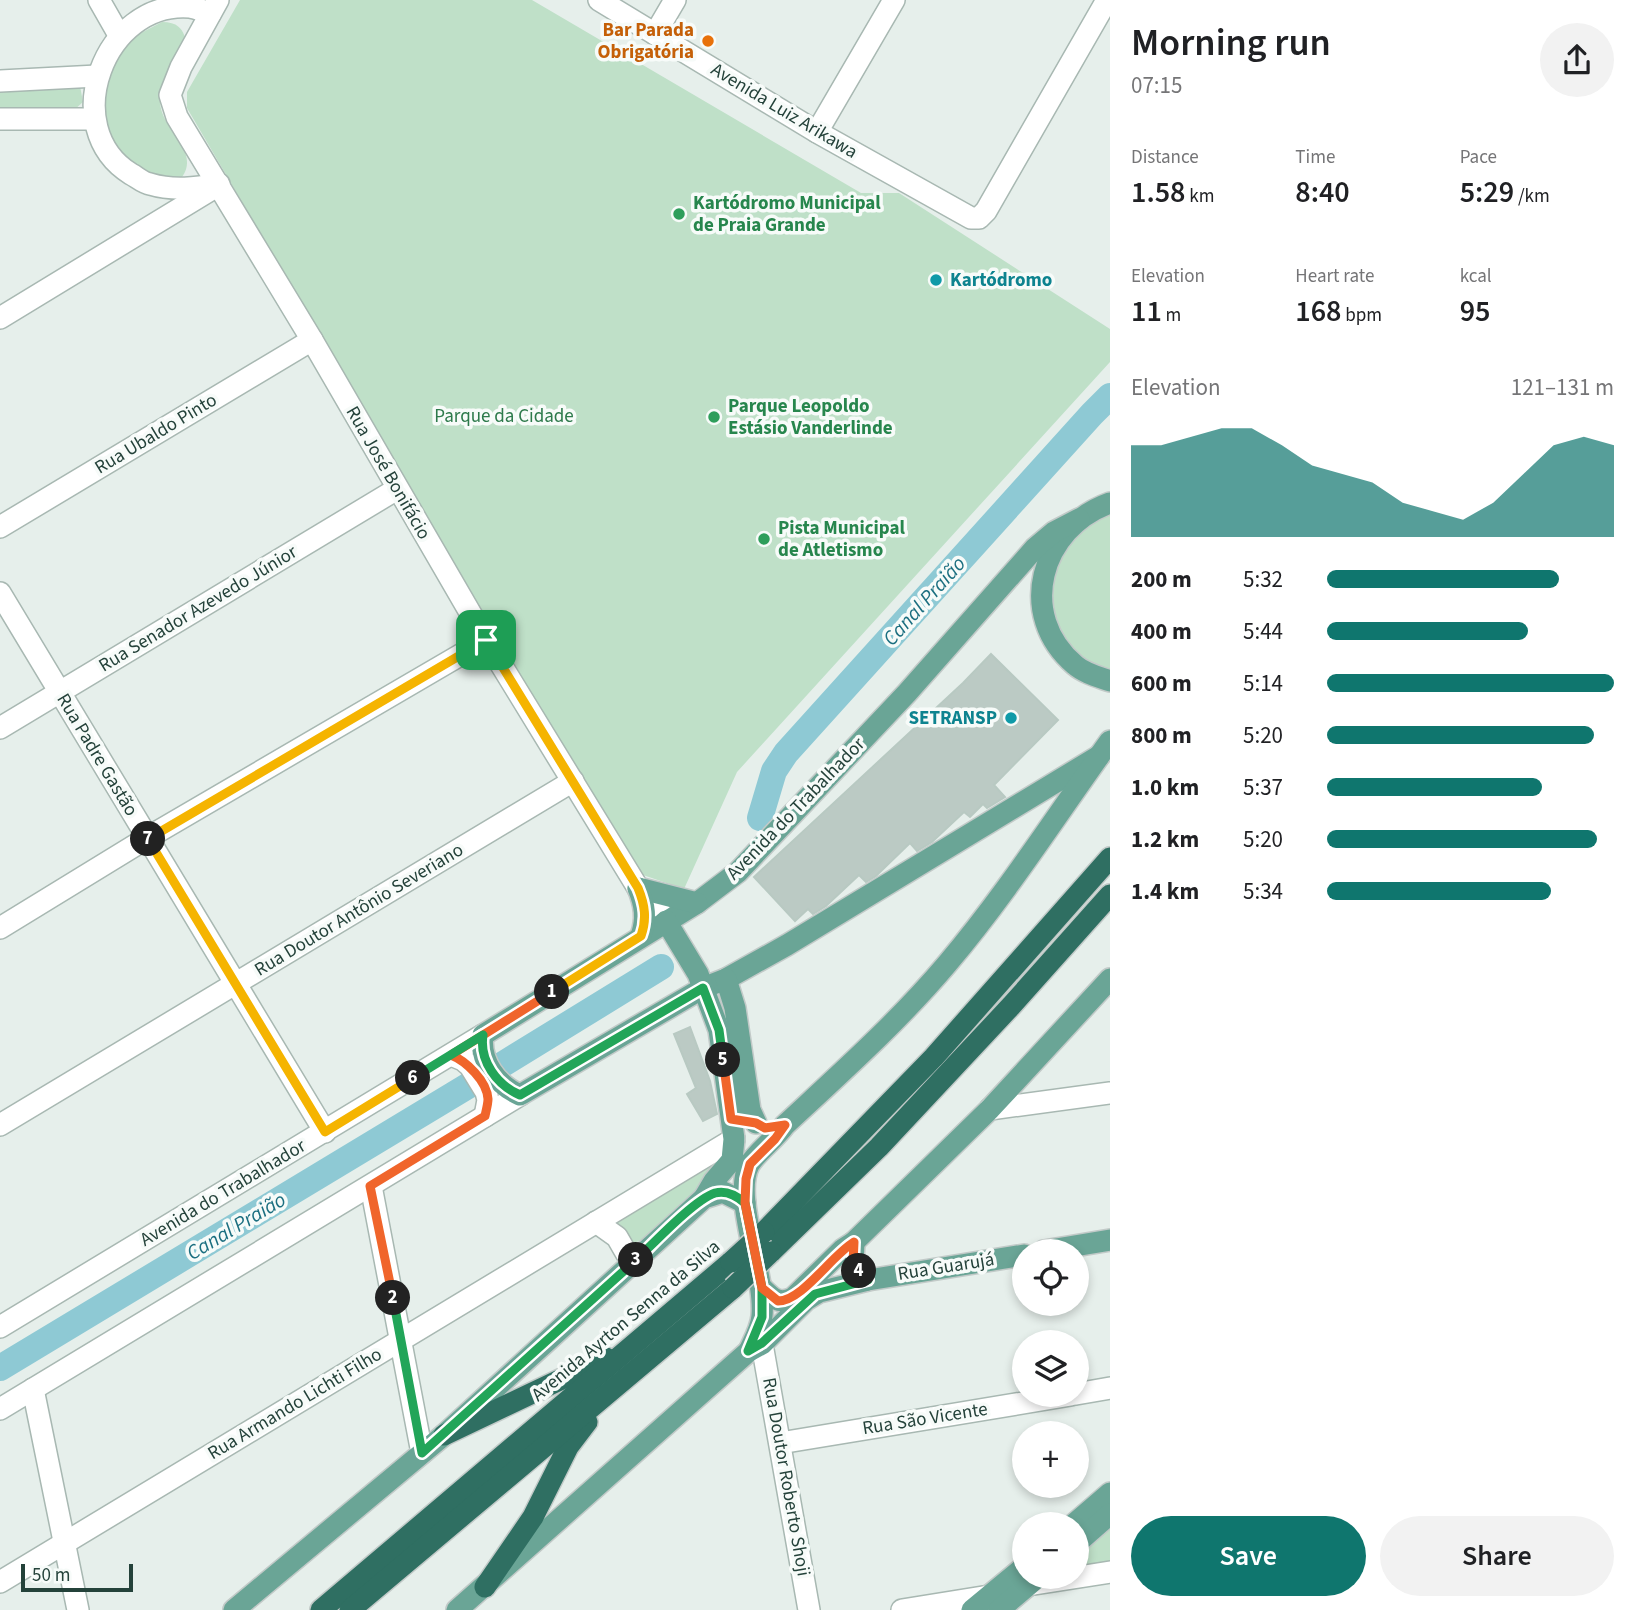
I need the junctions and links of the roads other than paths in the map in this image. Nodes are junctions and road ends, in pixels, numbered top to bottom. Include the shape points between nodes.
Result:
1 (99, 0) edge
2 (599, 0) edge
3 (675, 0) edge
4 (894, 0) edge
5 (1107, 0) edge
6 (214, 7) edge
7 (655, 34) junction
8 (119, 35) junction
9 (97, 76) junction
10 (0, 81) edge
11 (0, 119) edge
12 (93, 119) junction
13 (817, 132) junction
14 (219, 184) junction
15 (188, 195) junction
16 (0, 318) edge
17 (312, 340) junction
18 (397, 489) junction
19 (1110, 503) edge
20 (1079, 519) junction
21 (0, 527) edge
22 (0, 593) edge
23 (486, 640) junction
24 (1110, 681) edge
25 (60, 692) junction
26 (0, 728) edge
27 (1105, 748) edge
28 (573, 781) junction
29 (148, 838) junction
30 (1110, 858) edge
31 (638, 888) junction
32 (1110, 895) edge
33 (697, 903) junction
34 (666, 921) junction
35 (0, 928) edge
36 (641, 936) junction
37 (726, 979) junction
38 (1110, 979) edge
39 (235, 984) junction
40 (703, 988) junction
41 (483, 1035) junction
42 (468, 1059) junction
43 (493, 1088) junction
44 (1110, 1093) edge
45 (520, 1095) junction
46 (990, 1109) junction
47 (485, 1116) junction
48 (756, 1123) junction
49 (0, 1125) edge
50 (785, 1125) junction
51 (733, 1129) junction
52 (325, 1132) junction
53 (370, 1186) junction
54 (704, 1198) junction
55 (745, 1203) junction
56 (596, 1223) junction
57 (1110, 1240) edge
58 (854, 1242) junction
59 (1089, 1244) edge
60 (1012, 1257) edge
61 (632, 1263) junction
62 (868, 1280) junction
63 (762, 1288) junction
64 (658, 1325) junction
65 (0, 1327) edge
66 (401, 1340) junction
67 (755, 1347) junction
68 (1110, 1388) edge
69 (33, 1389) junction
70 (1089, 1392) edge
71 (607, 1395) junction
72 (1012, 1405) edge
73 (0, 1409) edge
74 (444, 1436) junction
75 (780, 1443) junction
76 (422, 1453) junction
77 (1110, 1493) edge
78 (1088, 1512) edge
79 (1110, 1514) edge
80 (1089, 1533) edge
81 (64, 1544) junction
82 (1110, 1572) edge
83 (1089, 1573) edge
84 (0, 1582) edge
85 (485, 1587) junction
86 (1013, 1589) edge
87 (994, 1603) edge
88 (78, 1610) edge
89 (234, 1610) edge
90 (321, 1610) edge
91 (350, 1610) edge
92 (457, 1610) edge
93 (809, 1610) edge
94 (902, 1610) edge
95 (972, 1610) edge

1 - 8 street
2 - 7 street, Avenida Luiz Arikawa
3 - 7 street
4 - 13 street
5 - 13 street, Avenida Luiz Arikawa via 979,218 971,218
6 - 8 street via 161,9
6 - 14 street, Rua José Bonifácio via 170,95 177,117
7 - 13 street, Avenida Luiz Arikawa
8 - 9 street
9 - 10 street
9 - 12 street
11 - 12 street
12 - 15 street via 101,142 118,166 148,184
14 - 15 street
14 - 17 street, Rua José Bonifácio
15 - 16 street
17 - 18 street, Rua José Bonifácio
17 - 21 street, Rua Ubaldo Pinto
18 - 23 street, Rua José Bonifácio
18 - 25 street, Rua Senador Azevedo Júnior
19 - 20 main road, Avenida do Trabalhador
20 - 24 main road via 1060,537 1047,562 1042,604 1057,645 1076,666
20 - 33 main road, Avenida do Trabalhador via 1035,548 756,856
22 - 25 street, Rua Padre Gastão
23 - 28 street, Rua José Bonifácio
23 - 29 street
25 - 26 street, Rua Senador Azevedo Júnior
25 - 29 street, Rua Padre Gastão
27 - 37 main road
27 - 50 main road via 947,963 876,1040
28 - 31 street, Rua José Bonifácio
28 - 39 street, Rua Doutor Antônio Severiano
29 - 35 street
29 - 39 street, Rua Padre Gastão
30 - 64 highway, Avenida Ayrton Senna da Silva, bridge via 934,1057 764,1232
31 - 33 main road
31 - 34 street, Rua José Bonifácio
31 - 36 main road via 645,918
32 - 71 highway, bridge via 879,1147 733,1287
33 - 34 main road, Avenida do Trabalhador
34 - 36 main road, Avenida do Trabalhador
34 - 40 main road
36 - 41 main road, Avenida do Trabalhador
37 - 40 main road
37 - 48 main road
38 - 46 main road
39 - 49 street, Rua Doutor Antônio Severiano
39 - 52 street, Rua Padre Gastão
40 - 45 main road
40 - 51 main road via 719,1030
41 - 42 street, Avenida do Trabalhador
41 - 42 main road via 481,1047
42 - 43 main road
42 - 52 street, Avenida do Trabalhador
43 - 45 main road
43 - 47 street
44 - 46 street
45 - 47 street
46 - 58 main road
47 - 53 street
48 - 50 main road via 765,1128
48 - 51 main road
50 - 55 main road via 750,1164
51 - 54 main road via 732,1160
51 - 56 street, Rua Armando Lichti Filho
52 - 65 street, Avenida do Trabalhador
53 - 66 street
53 - 69 street
54 - 55 main road via 723,1192
54 - 61 main road
55 - 63 main road
56 - 61 street via 617,1237
56 - 66 street, Rua Armando Lichti Filho
57 - 59 main road
58 - 62 main road via 853,1263
58 - 63 main road via 793,1298 778,1301
60 - 62 main road, Rua Guarujá
61 - 74 main road
62 - 67 main road, Rua Guarujá via 815,1294
63 - 67 main road
64 - 74 highway via 596,1364
64 - 90 highway, Avenida Ayrton Senna da Silva
66 - 76 street
66 - 81 street, Rua Armando Lichti Filho
67 - 75 street, Rua Doutor Roberto Shoji
67 - 85 main road, Rua Guarujá
68 - 70 street
69 - 73 street
69 - 81 street
71 - 85 highway via 568,1447 533,1517
71 - 91 highway
72 - 75 street, Rua São Vicente
74 - 76 main road
75 - 93 street, Rua Doutor Roberto Shoji
76 - 89 main road
77 - 78 main road
79 - 80 main road
81 - 84 street, Rua Armando Lichti Filho
81 - 88 street
82 - 83 street
85 - 92 main road, Rua Guarujá
86 - 87 main road
87 - 94 street
87 - 95 main road

